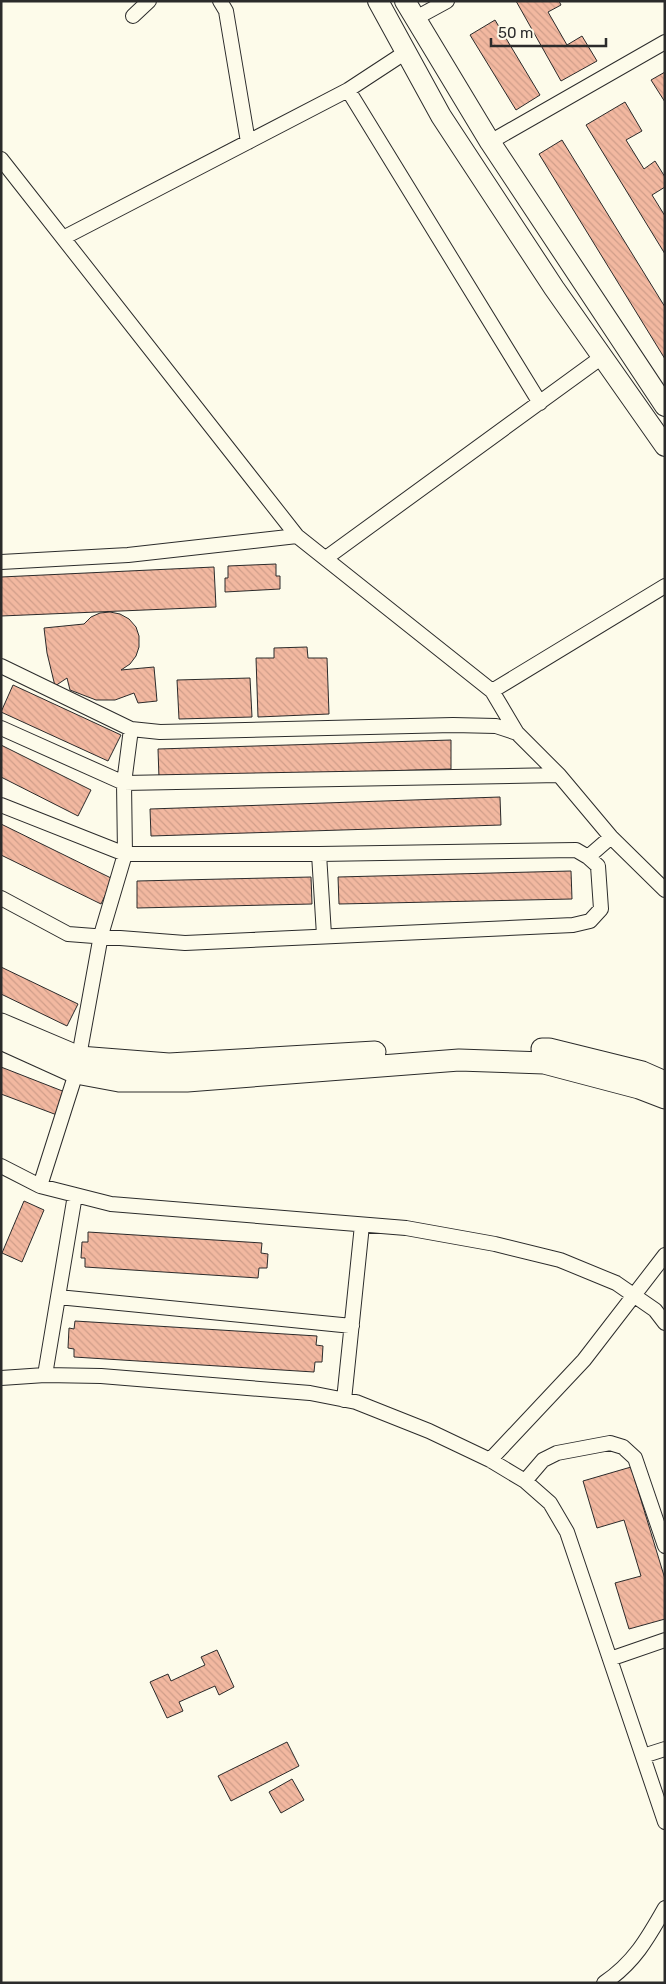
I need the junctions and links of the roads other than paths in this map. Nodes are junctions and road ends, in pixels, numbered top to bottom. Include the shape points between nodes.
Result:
1 (149, 1) edge
2 (220, 1) edge
3 (378, 1) edge
4 (404, 1) edge
5 (447, 1) edge
6 (133, 16) dead end
7 (414, 19) junction
8 (665, 42) edge
9 (406, 52) junction
10 (348, 90) junction
11 (248, 142) junction
12 (490, 142) junction
13 (1, 159) edge
14 (63, 238) junction
15 (602, 357) junction
16 (540, 403) junction
17 (665, 406) edge
18 (665, 446) edge
19 (297, 536) junction
20 (326, 558) junction
21 (1, 562) edge
22 (665, 586) edge
23 (1, 667) edge
24 (492, 691) junction
25 (1, 728) edge
26 (131, 729) junction
27 (517, 733) junction
28 (559, 775) junction
29 (124, 783) junction
30 (1, 805) edge
31 (611, 837) junction
32 (125, 854) junction
33 (319, 854) junction
34 (588, 857) junction
35 (665, 890) edge
36 (1, 898) edge
37 (101, 935) junction
38 (324, 935) junction
39 (1, 1024) edge
40 (1, 1040) edge
41 (78, 1065) junction
42 (665, 1082) edge
43 (665, 1098) edge
44 (1, 1166) edge
45 (40, 1186) junction
46 (76, 1195) junction
47 (362, 1225) junction
48 (665, 1255) edge
49 (634, 1296) junction
50 (58, 1297) junction
51 (665, 1323) edge
52 (352, 1326) junction
53 (45, 1375) junction
54 (1, 1378) edge
55 (344, 1400) junction
56 (490, 1460) junction
57 (524, 1481) junction
58 (665, 1546) edge
59 (665, 1640) edge
60 (610, 1660) junction
61 (665, 1749) edge
62 (642, 1756) junction
63 (665, 1822) edge
64 (665, 1908) edge
65 (604, 1983) edge

1 - 6 street
2 - 11 street via 226,11
3 - 9 main road
4 - 7 main road
5 - 7 street
7 - 12 main road
8 - 12 street
9 - 10 street
9 - 15 main road via 441,116
10 - 11 street
10 - 16 street
11 - 14 street
12 - 17 main road
13 - 14 street
14 - 19 street
15 - 16 street
15 - 18 main road
16 - 20 street
19 - 20 street
19 - 21 street via 128,555
20 - 24 street
22 - 24 street
23 - 26 street
24 - 27 street
25 - 29 street
26 - 27 street via 160,732 453,725 496,726
26 - 29 street
27 - 28 street
28 - 29 street
28 - 31 street
29 - 32 street
30 - 32 street
31 - 34 street
31 - 35 street
32 - 33 street
32 - 37 street
33 - 34 street via 576,850
33 - 38 street
34 - 38 street via 598,866 601,909 590,920 573,925
36 - 37 street via 68,934
37 - 38 street via 185,942
37 - 41 street
39 - 41 main road
40 - 41 main road
41 - 42 main road via 170,1064 463,1046 549,1049 642,1072
41 - 43 main road via 119,1081 188,1081 459,1060 544,1062
41 - 45 street
44 - 45 street
45 - 46 street
46 - 47 street via 111,1204
46 - 50 street
47 - 49 street via 406,1228 486,1242 560,1260 616,1283
47 - 52 street
48 - 49 street
49 - 51 street via 655,1310
49 - 56 street via 584,1360
50 - 52 street
50 - 53 street
52 - 55 street
53 - 54 street
53 - 55 street via 101,1376 301,1392
55 - 56 street via 430,1431
56 - 57 street
57 - 58 street via 542,1460 557,1454 610,1443 623,1447 635,1458
57 - 60 street via 550,1503 568,1532
59 - 60 street
60 - 62 street
61 - 62 street
62 - 63 street
64 - 65 street via 643,1947

